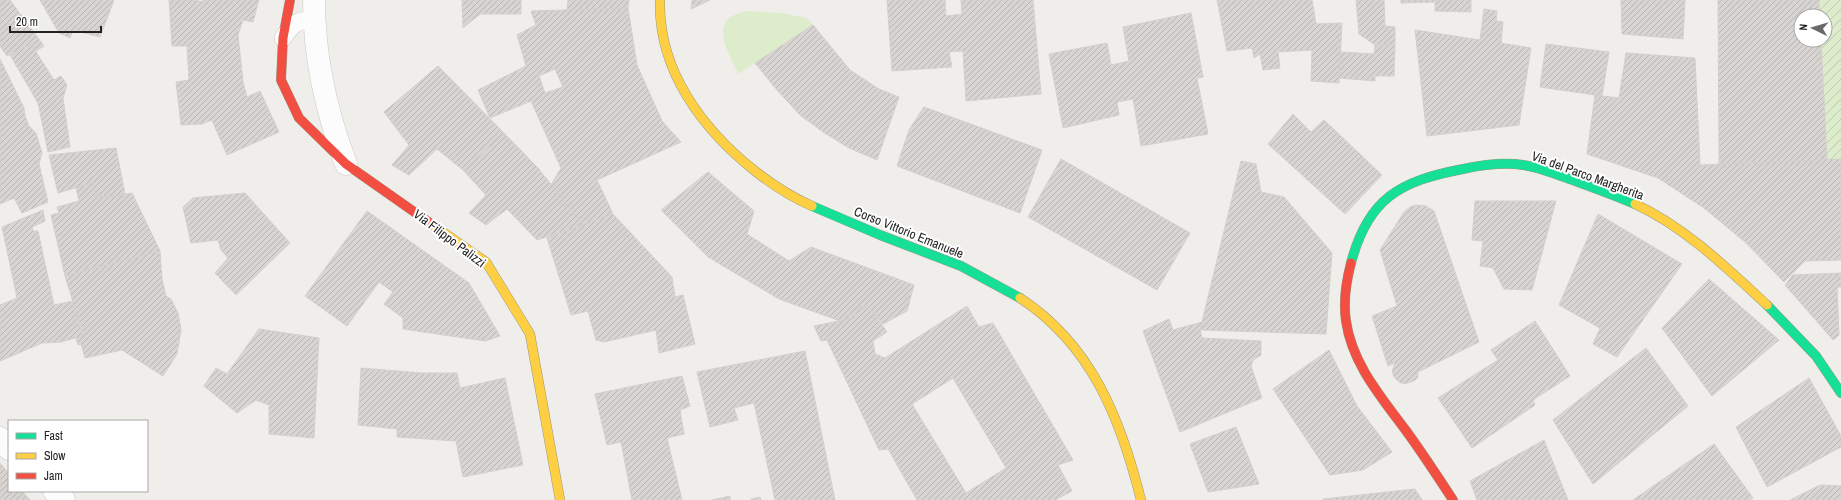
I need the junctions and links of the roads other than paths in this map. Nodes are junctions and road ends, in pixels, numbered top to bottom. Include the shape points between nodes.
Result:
1 (290, 0) edge
2 (314, 0) edge
3 (660, 0) edge
4 (314, 22) junction
5 (283, 38) junction
6 (346, 164) junction
7 (1841, 393) edge
8 (0, 438) edge
9 (8, 447) edge
10 (55, 492) edge
11 (64, 500) edge
12 (560, 500) edge
13 (1141, 500) edge
14 (1452, 500) edge

1 - 5 street, Via Filippo Palizzi
2 - 4 street
3 - 13 street, Corso Vittorio Emanuele via 661,30 677,80 696,111 747,164 794,198 948,260 1020,299 1050,320 1072,346 1105,394 1115,417
4 - 5 lane via 299,20
4 - 6 street via 321,80 334,133
5 - 6 street, Via Filippo Palizzi via 280,80 299,118
6 - 12 street, Via Filippo Palizzi via 486,262 530,334
7 - 14 street, Via del Parco Margherita via 1819,361 1772,309 1690,238 1643,208 1594,188 1527,166 1488,165 1428,176 1411,182 1387,196 1373,210 1355,245 1346,295 1346,324 1358,360 1373,386
8 - 9 street
10 - 11 street

